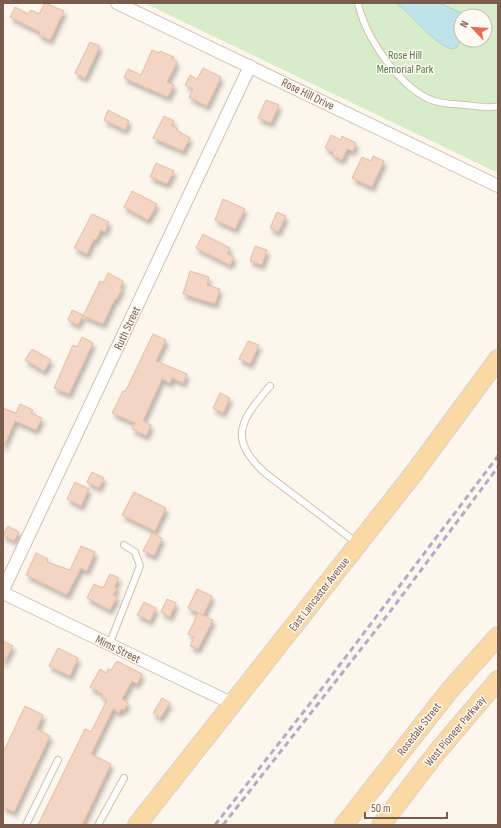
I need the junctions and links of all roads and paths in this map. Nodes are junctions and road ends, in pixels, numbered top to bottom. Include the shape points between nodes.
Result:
1 (117, 3) edge
2 (358, 3) edge
3 (250, 66) junction
4 (498, 106) edge
5 (498, 186) edge
6 (498, 359) edge
7 (270, 386) dead end
8 (358, 544) junction
9 (124, 545) dead end
10 (3, 592) edge
11 (498, 636) edge
12 (109, 644) junction
13 (498, 680) edge
14 (233, 704) junction
15 (58, 760) dead end
16 (124, 778) dead end
17 (26, 825) edge
18 (98, 825) edge
19 (137, 825) edge
20 (344, 825) edge
21 (381, 825) edge

1 - 3 street, Rose Hill Drive
2 - 4 lane via 362,18 389,65 417,92 441,104
3 - 5 street, Rose Hill Drive
3 - 10 street, Ruth Street
6 - 8 main road, East Lancaster Avenue
7 - 8 lane via 245,418 244,448 252,461 265,473
8 - 14 main road, East Lancaster Avenue
9 - 12 lane via 135,552 140,566
10 - 12 street, Mims Street
11 - 20 main road, Rosedale Street via 449,691
12 - 14 street, Mims Street
13 - 21 main road, West Pioneer Parkway
14 - 19 main road, East Lancaster Avenue
15 - 17 lane
16 - 18 lane

